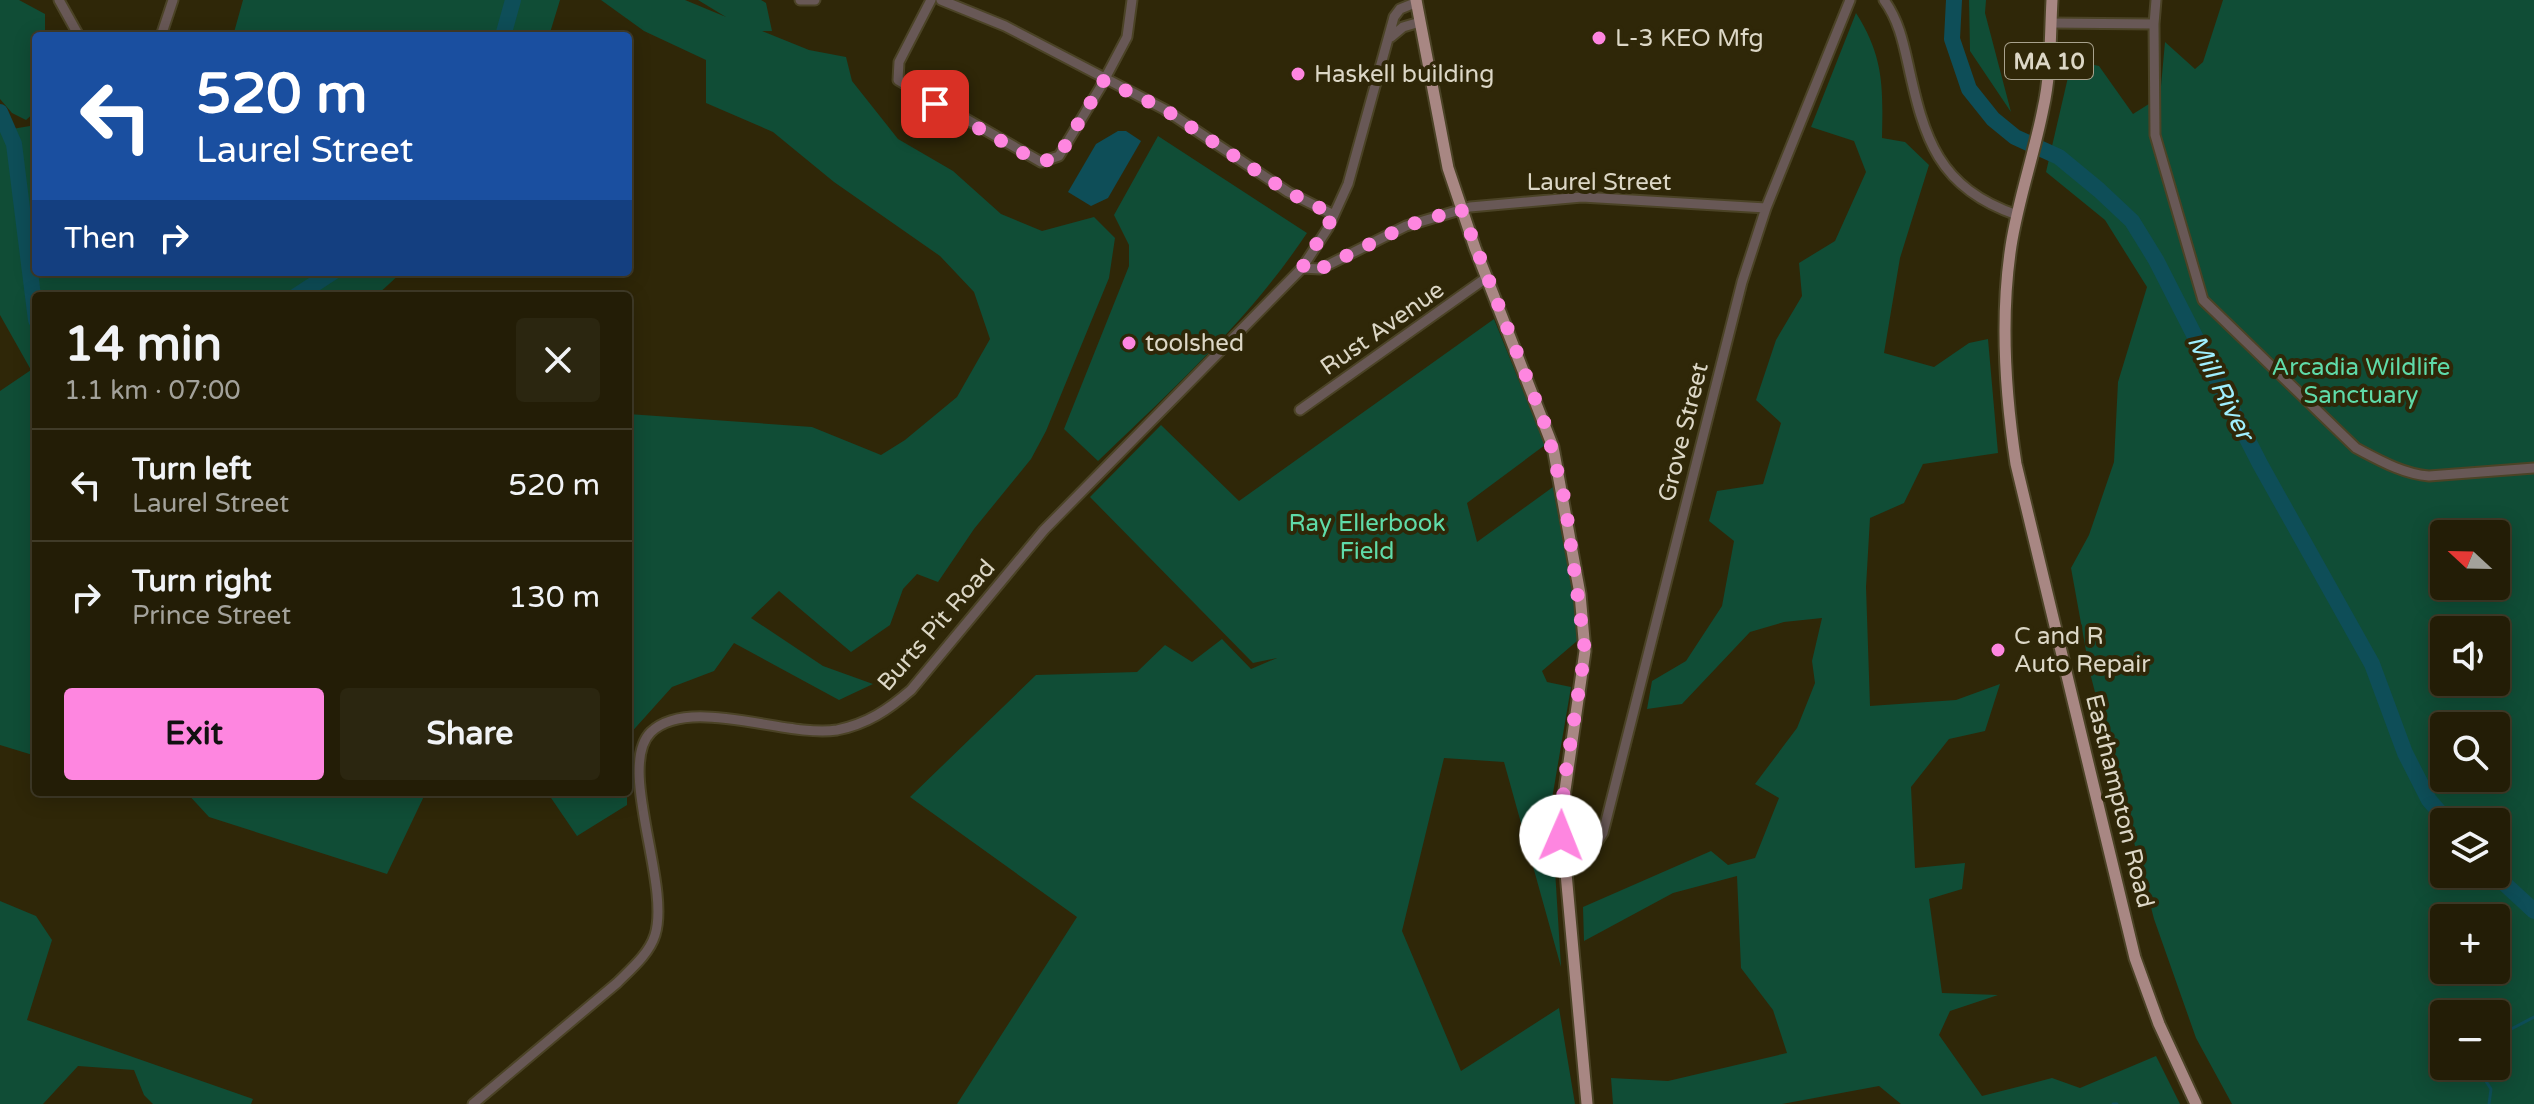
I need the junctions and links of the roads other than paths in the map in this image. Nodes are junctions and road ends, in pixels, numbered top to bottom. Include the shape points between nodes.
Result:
1 (59, 0) edge
2 (173, 0) edge
3 (800, 0) edge
4 (815, 0) edge
5 (931, 0) edge
6 (941, 0) edge
7 (1132, 0) edge
8 (1850, 0) edge
9 (1884, 0) edge
10 (2052, 0) edge
11 (2156, 0) edge
12 (1416, 1) edge
13 (1420, 22) junction
14 (2051, 23) junction
15 (2154, 24) junction
16 (77, 32) edge
17 (162, 32) edge
18 (1391, 37) junction
19 (1104, 80) junction
20 (1766, 208) junction
21 (1461, 209) junction
22 (1334, 215) junction
23 (2017, 215) junction
24 (1302, 268) junction
25 (1486, 278) junction
26 (1300, 410) dead end
27 (2534, 468) edge
28 (1563, 862) junction
29 (473, 1104) edge
30 (1587, 1104) edge
31 (2196, 1104) edge

1 - 16 street
2 - 17 street
3 - 4 street
5 - 19 street via 896,76 908,89 1041,162 1059,156
6 - 19 street via 1005,26
7 - 19 street via 1127,37
8 - 20 street, Grove Street
9 - 23 street via 1898,24 1919,115 1938,160 1975,195
10 - 14 main road, MA 10
11 - 15 street
12 - 13 main road
12 - 18 street via 1394,17
13 - 18 street
13 - 21 main road via 1439,135
14 - 15 street
14 - 23 main road, MA 10 via 2041,121
15 - 27 street via 2155,135 2203,300 2356,448 2380,461 2429,476
18 - 22 street via 1356,162
19 - 22 street via 1164,109 1288,192
20 - 21 street, Laurel Street via 1582,197
20 - 28 street, Grove Street via 1724,348 1603,833 1588,856
21 - 24 street, Laurel Street via 1406,226 1320,269
21 - 25 main road
22 - 24 street
23 - 31 main road, Easthampton Road / MA 10 via 2005,325 2016,464 2135,958
24 - 29 street, Burts Pit Road via 1069,503 911,690 886,712 837,729 812,731 689,718 661,725 649,735 641,749 639,777 658,896 654,938 617,983
25 - 26 street, Rust Avenue
25 - 28 main road via 1553,447 1584,620 1583,674 1561,806
28 - 30 main road

